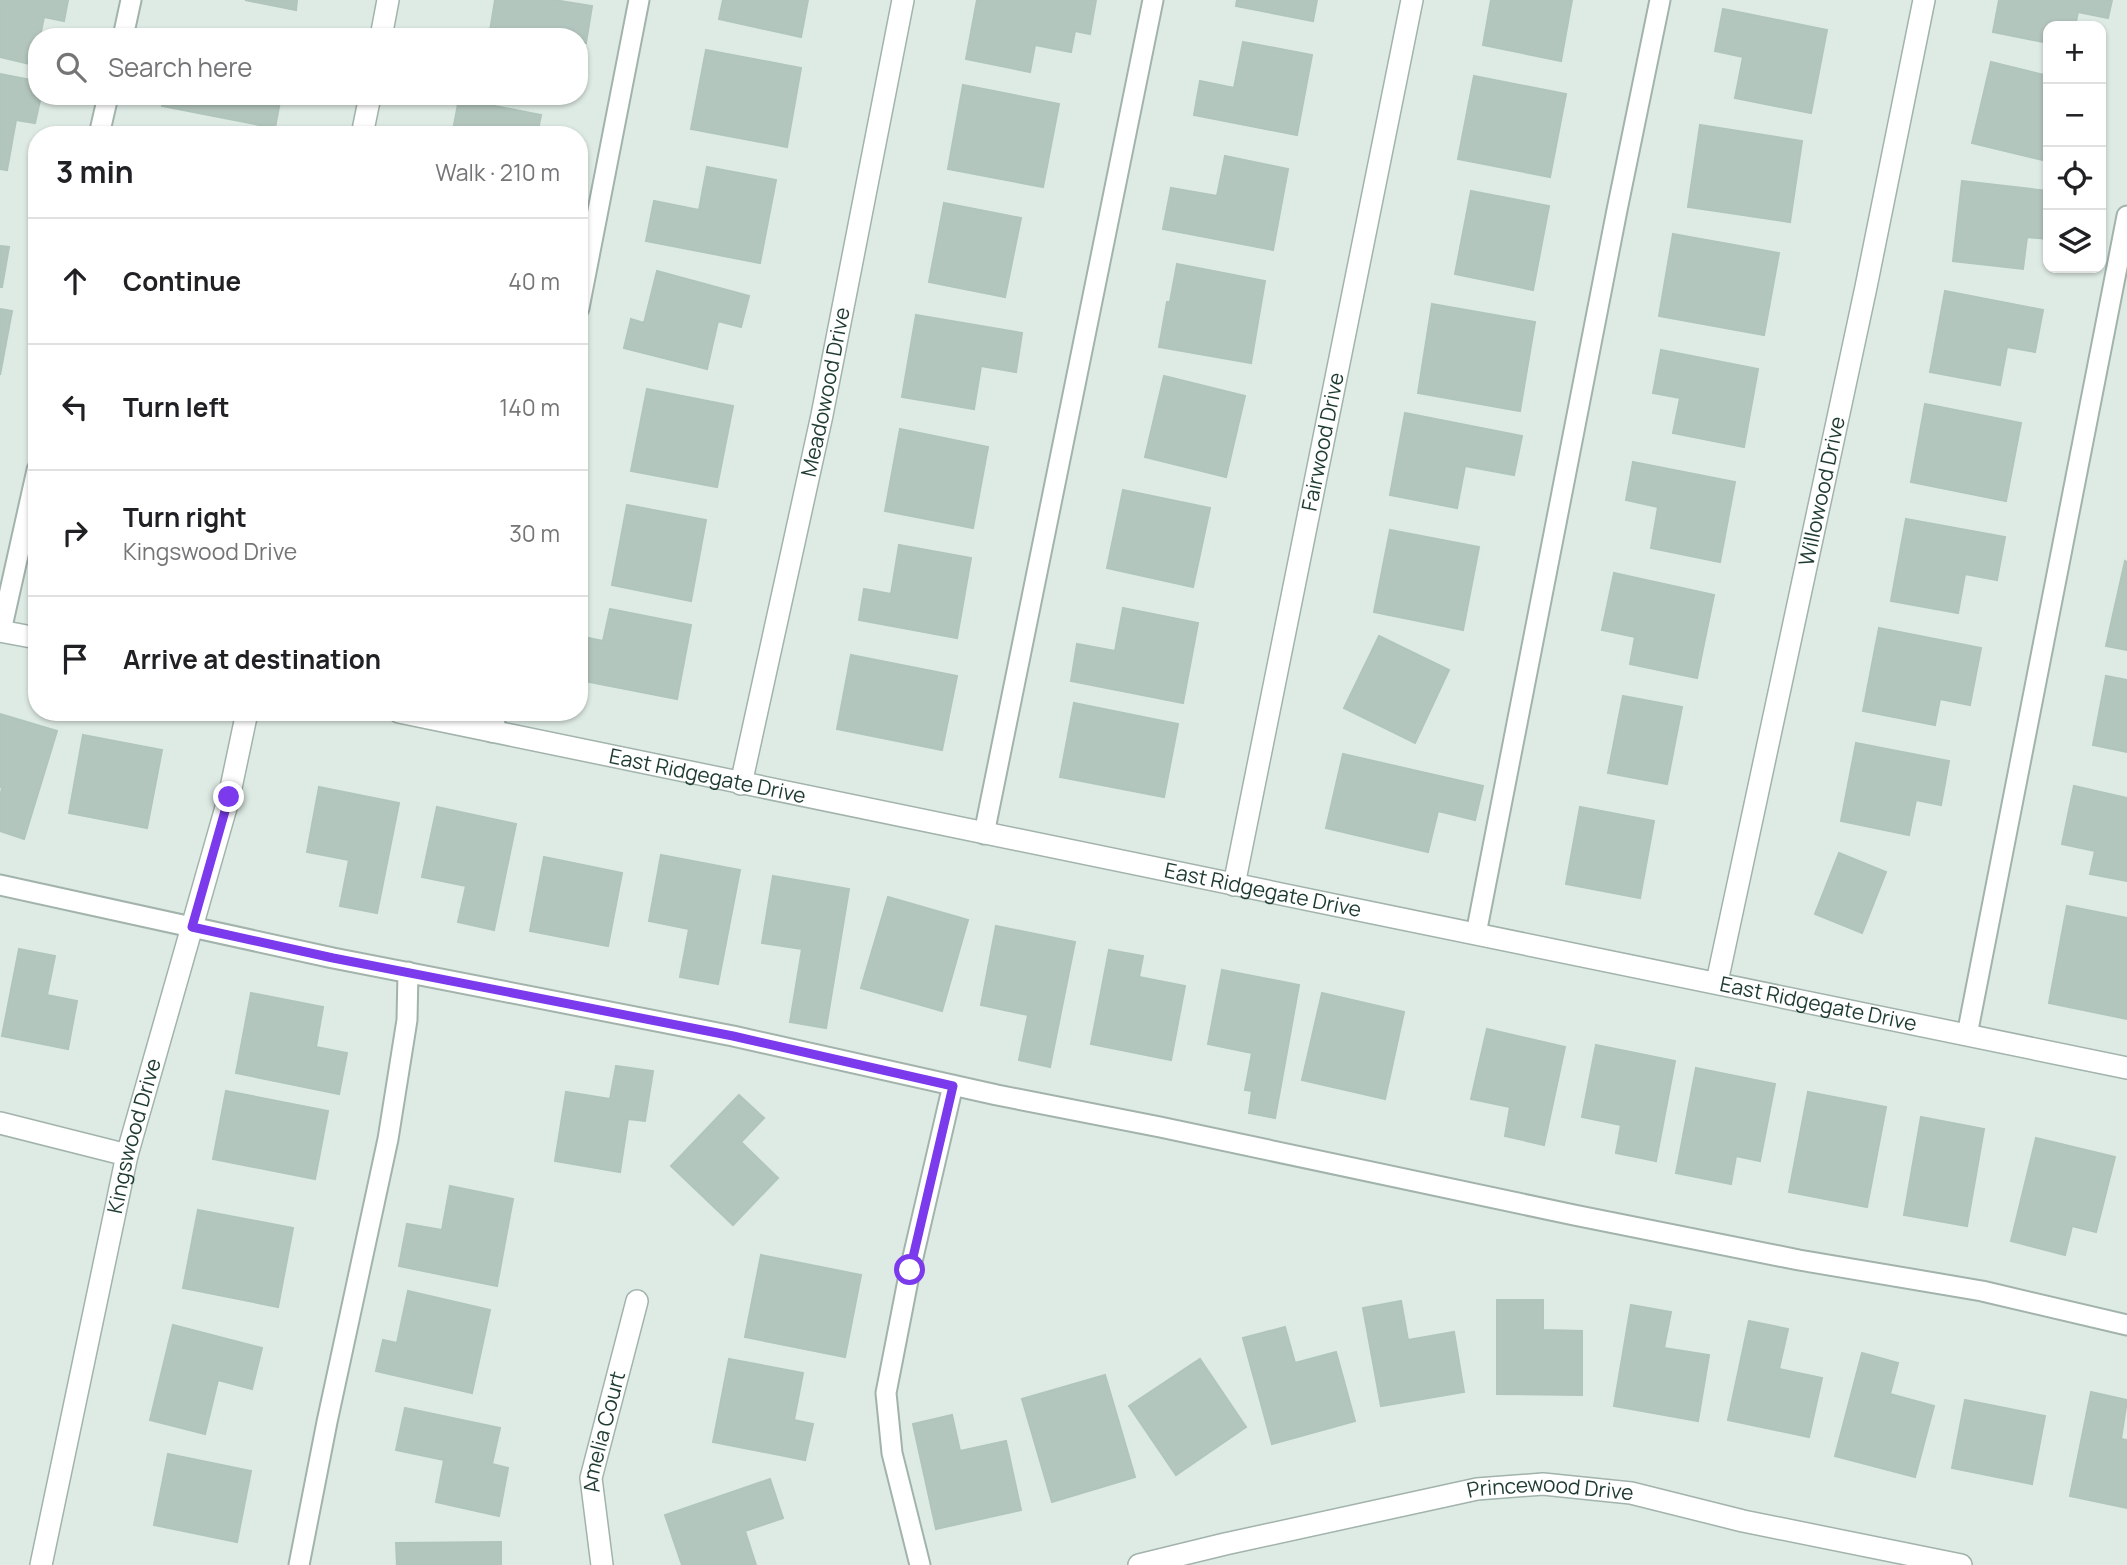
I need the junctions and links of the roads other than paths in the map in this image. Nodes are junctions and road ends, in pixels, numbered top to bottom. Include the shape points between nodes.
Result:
1 (131, 0) edge
2 (388, 0) edge
3 (639, 0) edge
4 (903, 0) edge
5 (1153, 0) edge
6 (1412, 0) edge
7 (1660, 0) edge
8 (1924, 0) edge
9 (125, 28) edge
10 (383, 28) edge
11 (106, 105) edge
12 (368, 105) edge
13 (101, 126) edge
14 (364, 126) edge
15 (2127, 216) edge
16 (588, 262) edge
17 (28, 509) edge
18 (0, 631) edge
19 (28, 636) edge
20 (245, 721) edge
21 (494, 722) edge
22 (741, 784) junction
23 (984, 834) junction
24 (0, 885) edge
25 (1234, 885) junction
26 (192, 927) junction
27 (1476, 934) junction
28 (408, 972) junction
29 (1717, 982) junction
30 (1967, 1035) junction
31 (2127, 1068) edge
32 (953, 1086) junction
33 (0, 1123) edge
34 (127, 1155) junction
35 (637, 1301) dead end
36 (2127, 1325) edge
37 (41, 1565) edge
38 (299, 1565) edge
39 (602, 1565) edge
40 (920, 1565) edge
41 (1139, 1565) edge
42 (1961, 1565) edge

1 - 9 lane
2 - 10 street
3 - 16 lane
4 - 22 street, Meadowood Drive via 822,415
5 - 23 lane
6 - 25 street, Fairwood Drive
7 - 27 lane
8 - 29 street, Willowood Drive
11 - 13 lane
12 - 14 street
15 - 30 lane
17 - 18 lane
18 - 19 street
20 - 26 street, Kingswood Drive
21 - 22 street, East Ridgegate Drive
22 - 23 street, East Ridgegate Drive
23 - 25 street, East Ridgegate Drive
24 - 26 lane
25 - 27 street, East Ridgegate Drive
26 - 28 lane
26 - 34 street, Kingswood Drive
27 - 29 street, East Ridgegate Drive
28 - 32 lane
28 - 38 lane via 407,1020 388,1139
29 - 30 street, East Ridgegate Drive
30 - 31 street, East Ridgegate Drive
32 - 36 lane via 1785,1258 1982,1291
32 - 40 lane via 886,1393 892,1453
33 - 34 street
34 - 37 street, Kingswood Drive
35 - 39 street, Amelia Court via 591,1478
41 - 42 street, Princewood Drive via 1477,1489 1543,1484 1631,1493

